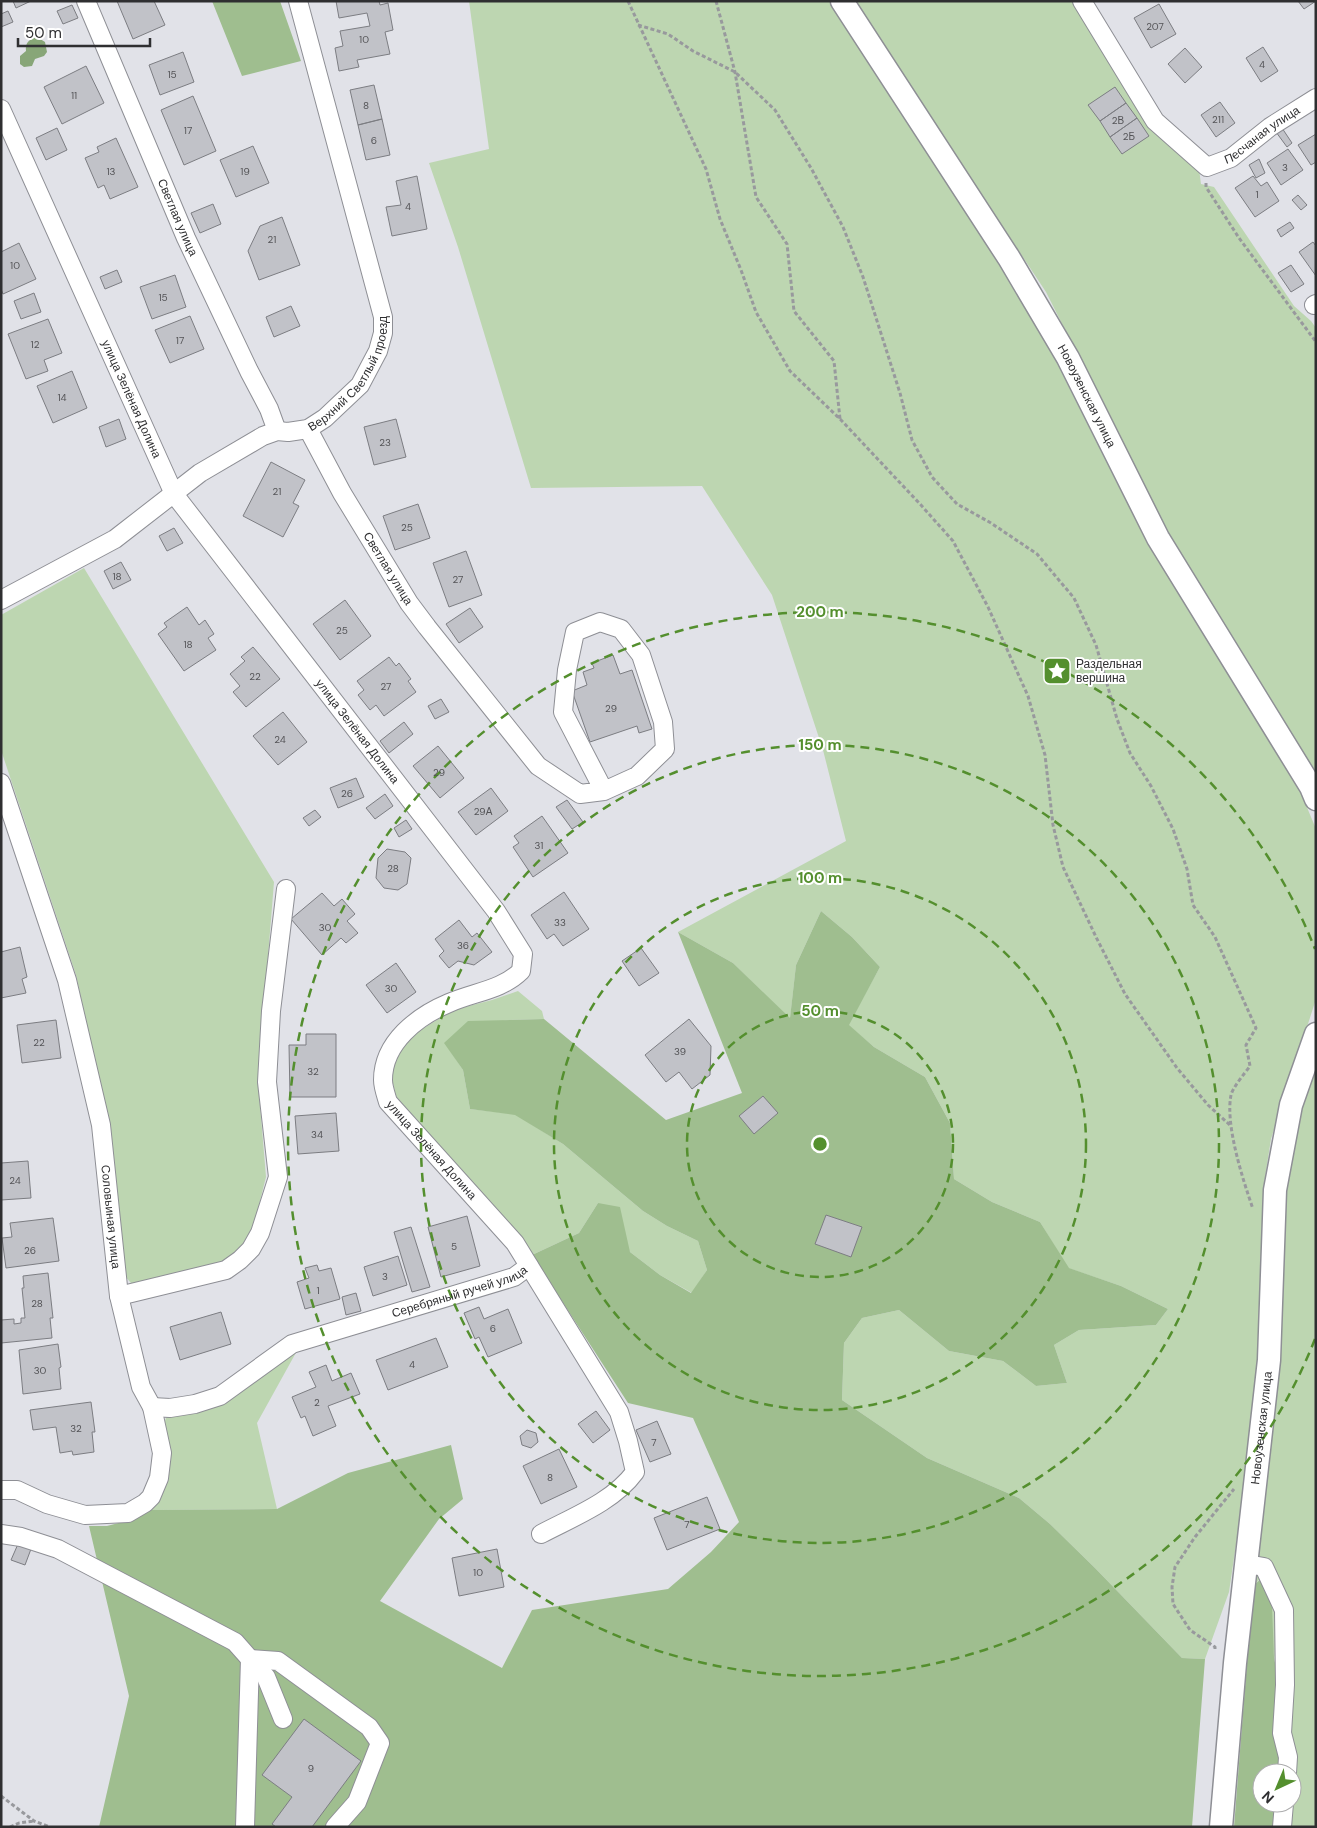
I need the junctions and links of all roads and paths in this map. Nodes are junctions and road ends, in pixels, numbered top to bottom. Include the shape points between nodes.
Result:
1 (86, 1) edge
2 (298, 1) edge
3 (628, 1) edge
4 (716, 1) edge
5 (842, 1) edge
6 (1082, 1) edge
7 (638, 25) junction
8 (735, 72) junction
9 (1316, 98) edge
10 (1, 109) edge
11 (1206, 168) junction
12 (1316, 342) edge
13 (840, 420) junction
14 (308, 430) junction
15 (277, 431) junction
16 (174, 494) junction
17 (1, 600) edge
18 (1, 783) edge
19 (604, 791) junction
20 (1316, 799) edge
21 (286, 889) dead end
22 (1316, 1034) edge
23 (1231, 1126) junction
24 (1254, 1211) dead end
25 (529, 1266) junction
26 (120, 1296) junction
27 (152, 1408) junction
28 (1237, 1484) dead end
29 (1, 1490) edge
30 (1, 1534) edge
31 (541, 1534) dead end
32 (1246, 1564) junction
33 (1214, 1656) dead end
34 (250, 1659) junction
35 (283, 1719) dead end
36 (1287, 1763) edge
37 (1, 1796) edge
38 (1283, 1813) edge
39 (34, 1820) junction
40 (10, 1827) edge
41 (50, 1827) edge
42 (245, 1827) edge
43 (335, 1827) edge
44 (1221, 1827) edge
45 (1282, 1827) edge

1 - 15 street, Светлая улица via 186,238
2 - 14 street, Верхний Светлый проезд via 383,317 378,351 360,385
3 - 7 path
4 - 8 path
5 - 20 main road, Новоузенская улица via 1009,258 1068,358 1158,538
6 - 11 street via 1155,121
7 - 8 path via 668,34
7 - 13 path via 706,169 720,219 756,312 790,372
8 - 13 path via 756,197 787,244 794,311 834,361
8 - 23 path via 774,110 844,227 883,338 912,440 932,476 957,504 1037,554 1074,598 1096,646 1130,753 1173,829 1187,869 1193,905 1215,937 1256,1028 1246,1045 1250,1066 1231,1094
9 - 11 street, Песчаная улица via 1270,127 1231,158
10 - 16 street, улица Зелёная Долина
11 - 12 path via 1206,187 1239,238
13 - 23 path via 953,541 988,607 1028,696 1045,755 1053,825 1063,867 1096,937 1125,994 1177,1068
14 - 15 street, Верхний Светлый проезд
14 - 19 street, Светлая улица via 409,603 538,766 580,794
15 - 16 street, Верхний Светлый проезд via 200,473
16 - 17 street, Верхний Светлый проезд via 115,539
16 - 25 street, улица Зелёная Долина via 496,911 522,954 521,971 512,981 448,1003 412,1025 395,1042 385,1061 383,1081 388,1102 515,1242
18 - 26 street, Соловьиная улица via 67,980 101,1125
19 - 19 street, Светлая улица via 563,712 575,632 600,622 621,629 641,655 663,722 665,749 637,776
21 - 26 street via 266,1082 278,1177 260,1232 251,1249 226,1270
22 - 32 main road, Новоузенская улица via 1290,1105 1274,1190 1269,1360
23 - 24 path via 1244,1184
25 - 27 street, Серебряный ручей улица via 514,1277 292,1344 220,1396 195,1404
25 - 31 street, Серебряный ручей улица via 619,1412 635,1472 614,1494
26 - 27 street, Соловьиная улица via 141,1387
27 - 29 street, Соловьиная улица via 162,1453 160,1478 145,1503 128,1512 84,1515 47,1504 18,1490
28 - 33 path via 1195,1536 1175,1567 1172,1587 1173,1604 1190,1630 1215,1647
30 - 34 street via 58,1549 235,1642
32 - 36 street via 1264,1567 1284,1610 1286,1648 1282,1733
32 - 44 main road, Новоузенская улица
34 - 35 street via 266,1677
34 - 42 street
34 - 43 street via 278,1661 369,1727 380,1742 357,1802
37 - 39 path
38 - 45 street
39 - 40 path
39 - 41 path

